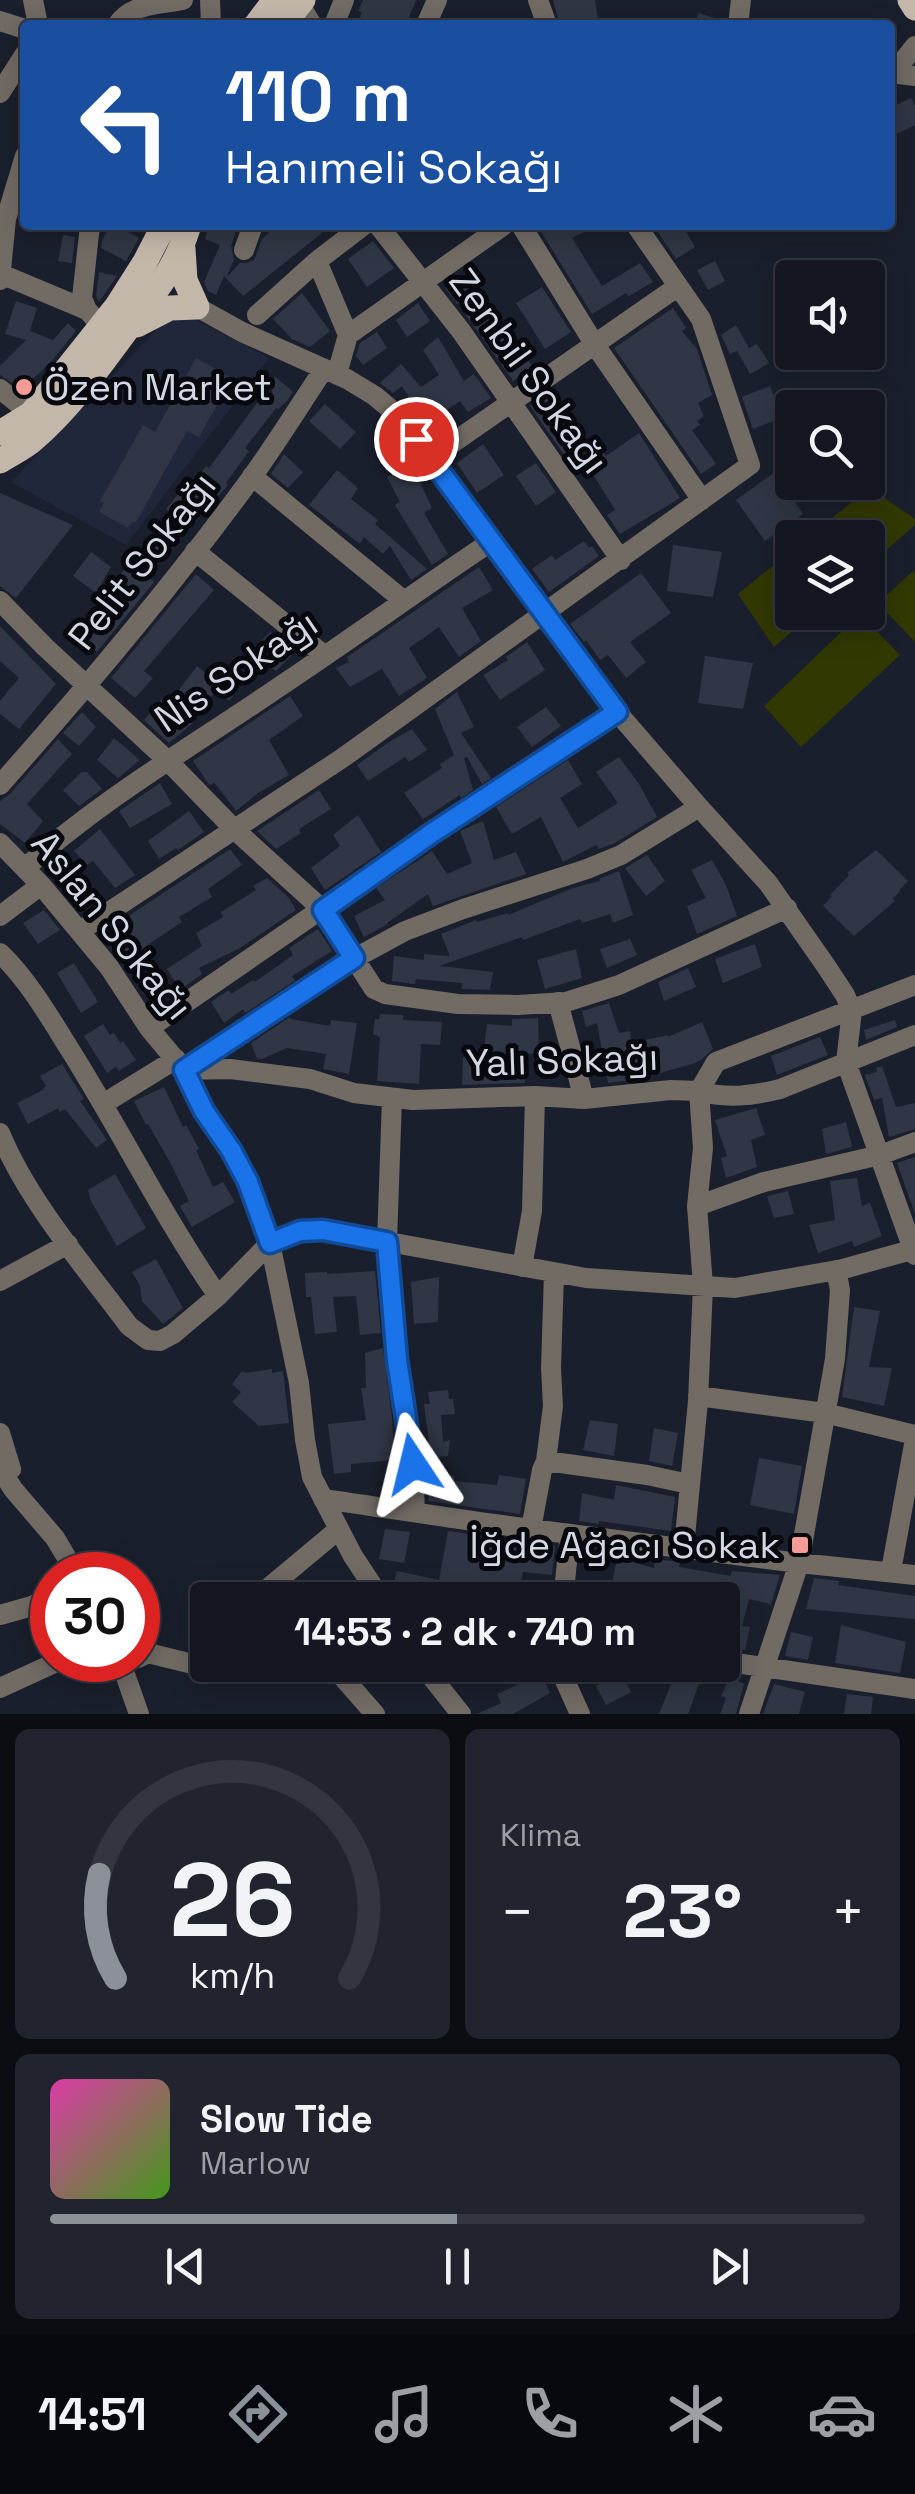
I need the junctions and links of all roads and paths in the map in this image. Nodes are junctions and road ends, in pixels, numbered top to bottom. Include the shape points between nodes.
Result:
1 (182, 0) edge
2 (910, 0) edge
3 (298, 7) edge
4 (915, 8) edge
5 (120, 20) edge
6 (268, 20) edge
7 (915, 46) edge
8 (20, 62) edge
9 (895, 69) edge
10 (0, 93) edge
11 (20, 173) edge
12 (89, 230) edge
13 (161, 230) edge
14 (252, 230) edge
15 (358, 230) edge
16 (382, 230) edge
17 (497, 230) edge
18 (524, 230) edge
19 (639, 230) edge
20 (186, 235) edge
21 (244, 250) dead end
22 (318, 261) junction
23 (1, 277) edge
24 (422, 282) junction
25 (677, 286) junction
26 (197, 307) junction
27 (257, 316) dead end
28 (104, 322) junction
29 (348, 335) junction
30 (594, 345) junction
31 (330, 371) junction
32 (0, 389) edge
33 (512, 402) junction
34 (32, 414) junction
35 (0, 432) edge
36 (32, 441) junction
37 (431, 458) junction
38 (0, 461) edge
39 (0, 471) edge
40 (252, 476) junction
41 (702, 500) junction
42 (492, 541) junction
43 (195, 551) junction
44 (621, 560) junction
45 (403, 600) junction
46 (0, 601) edge
47 (546, 613) junction
48 (324, 656) junction
49 (89, 686) junction
50 (617, 712) junction
51 (167, 760) junction
52 (0, 786) edge
53 (699, 807) junction
54 (234, 829) junction
55 (0, 842) edge
56 (25, 868) junction
57 (41, 885) junction
58 (787, 908) junction
59 (323, 910) junction
60 (0, 916) edge
61 (80, 931) junction
62 (0, 954) edge
63 (354, 958) junction
64 (915, 986) edge
65 (558, 1002) junction
66 (852, 1011) junction
67 (149, 1028) junction
68 (915, 1035) edge
69 (846, 1062) junction
70 (180, 1064) junction
71 (698, 1090) junction
72 (535, 1096) junction
73 (392, 1098) junction
74 (584, 1098) junction
75 (104, 1104) junction
76 (0, 1134) edge
77 (915, 1142) edge
78 (880, 1155) junction
79 (697, 1206) junction
80 (387, 1242) junction
81 (270, 1243) junction
82 (68, 1244) junction
83 (914, 1251) edge
84 (522, 1266) junction
85 (836, 1270) junction
86 (554, 1273) junction
87 (0, 1282) edge
88 (703, 1286) junction
89 (218, 1296) junction
90 (698, 1396) junction
91 (826, 1414) junction
92 (0, 1433) edge
93 (915, 1437) edge
94 (546, 1461) junction
95 (2, 1471) edge
96 (689, 1484) junction
97 (323, 1499) junction
98 (414, 1512) junction
99 (339, 1529) junction
100 (531, 1529) junction
101 (570, 1534) junction
102 (684, 1548) junction
103 (63, 1552) edge
104 (799, 1563) junction
105 (891, 1571) junction
106 (915, 1574) edge
107 (276, 1582) edge
108 (371, 1582) edge
109 (565, 1582) edge
110 (30, 1607) edge
111 (0, 1615) edge
112 (160, 1655) edge
113 (190, 1663) edge
114 (740, 1664) edge
115 (766, 1669) junction
116 (30, 1674) edge
117 (132, 1682) edge
118 (348, 1682) edge
119 (436, 1682) edge
120 (566, 1682) edge
121 (0, 1688) edge
122 (915, 1689) edge
123 (447, 1695) junction
124 (139, 1714) edge
125 (375, 1714) edge
126 (433, 1714) edge
127 (462, 1714) edge
128 (580, 1714) edge
129 (749, 1714) edge

1 - 5 street via 135,8
2 - 4 main road
3 - 6 main road
7 - 9 street
8 - 10 street
11 - 23 street via 6,219
12 - 28 street via 82,298
13 - 28 main road
14 - 21 street
15 - 22 street
16 - 24 street, Zenbil Sokağı
17 - 24 street
18 - 30 street
19 - 25 street
20 - 26 main road via 185,280
20 - 28 main road via 160,289
22 - 27 street
22 - 29 street
23 - 28 street
24 - 29 street
24 - 33 street, Zenbil Sokağı
25 - 30 street
25 - 41 street via 700,319 750,465
26 - 28 main road
26 - 31 street
28 - 34 main road
28 - 36 main road via 80,392
29 - 31 street, Pelit Sokağı
30 - 33 street
30 - 41 street
31 - 37 street via 388,407
31 - 40 street, Pelit Sokağı
32 - 34 street
33 - 37 street
33 - 44 street, Zenbil Sokağı
34 - 35 main road
36 - 38 main road
36 - 39 main road
37 - 42 street
40 - 43 street, Pelit Sokağı
40 - 45 street
41 - 44 street
42 - 45 street, Nis Sokağı
42 - 47 street
43 - 48 street
43 - 49 street, Pelit Sokağı
44 - 47 street
45 - 48 street, Nis Sokağı
46 - 49 street
47 - 50 street
47 - 54 street
48 - 51 street, Nis Sokağı
49 - 51 street
49 - 52 street, Pelit Sokağı
50 - 53 street
50 - 59 street
51 - 54 street
51 - 56 street, Nis Sokağı
53 - 58 street
53 - 63 street via 587,870 448,914
54 - 59 street
54 - 61 street
55 - 56 street, Aslan Sokağı
56 - 57 street, Aslan Sokağı
57 - 60 street
57 - 61 street, Aslan Sokağı
58 - 65 street via 618,985
58 - 66 street
59 - 63 street
59 - 67 street
61 - 67 street, Aslan Sokağı
62 - 75 street via 22,976
63 - 65 street via 374,989 386,994 458,1004
63 - 70 street
64 - 66 street, Yalı Sokağı
65 - 74 street
66 - 69 street
66 - 71 street, Yalı Sokağı via 716,1062
67 - 70 street, Aslan Sokağı
68 - 69 street
69 - 71 street via 760,1094
69 - 78 street
70 - 73 street, Yalı Sokağı via 310,1079
70 - 75 street
70 - 81 street, Aslan Sokağı via 248,1182
71 - 74 street, Yalı Sokağı
71 - 79 street via 703,1148
72 - 73 street, Yalı Sokağı
72 - 74 street, Yalı Sokağı
72 - 84 street via 532,1211
73 - 80 street
75 - 89 street
76 - 82 street via 27,1188
77 - 78 street
78 - 79 street via 764,1182
78 - 83 street
79 - 88 street
80 - 81 street via 323,1230
80 - 84 street
80 - 98 street
81 - 89 street
81 - 97 street, Aslan Sokağı via 312,1478
82 - 87 street
82 - 89 street via 129,1326 148,1340 173,1334
83 - 85 street
84 - 86 street
85 - 88 street via 735,1288
85 - 91 street via 840,1290
86 - 88 street
86 - 94 street
88 - 90 street
90 - 91 street
90 - 96 street
91 - 93 street
91 - 104 street
92 - 95 street via 11,1470
93 - 105 street
94 - 96 street
94 - 100 street
95 - 103 street
96 - 102 street
97 - 98 street
97 - 99 street, Aslan Sokağı
98 - 100 street
99 - 107 street
99 - 108 street, Aslan Sokağı
100 - 101 street
101 - 102 street
101 - 109 street
102 - 104 street
104 - 105 street
104 - 115 street
105 - 106 street
110 - 111 street
112 - 113 street
114 - 115 street
115 - 122 street
115 - 129 street
116 - 121 street
117 - 124 street
118 - 125 street
119 - 123 street
120 - 128 street
123 - 126 street
123 - 127 street

